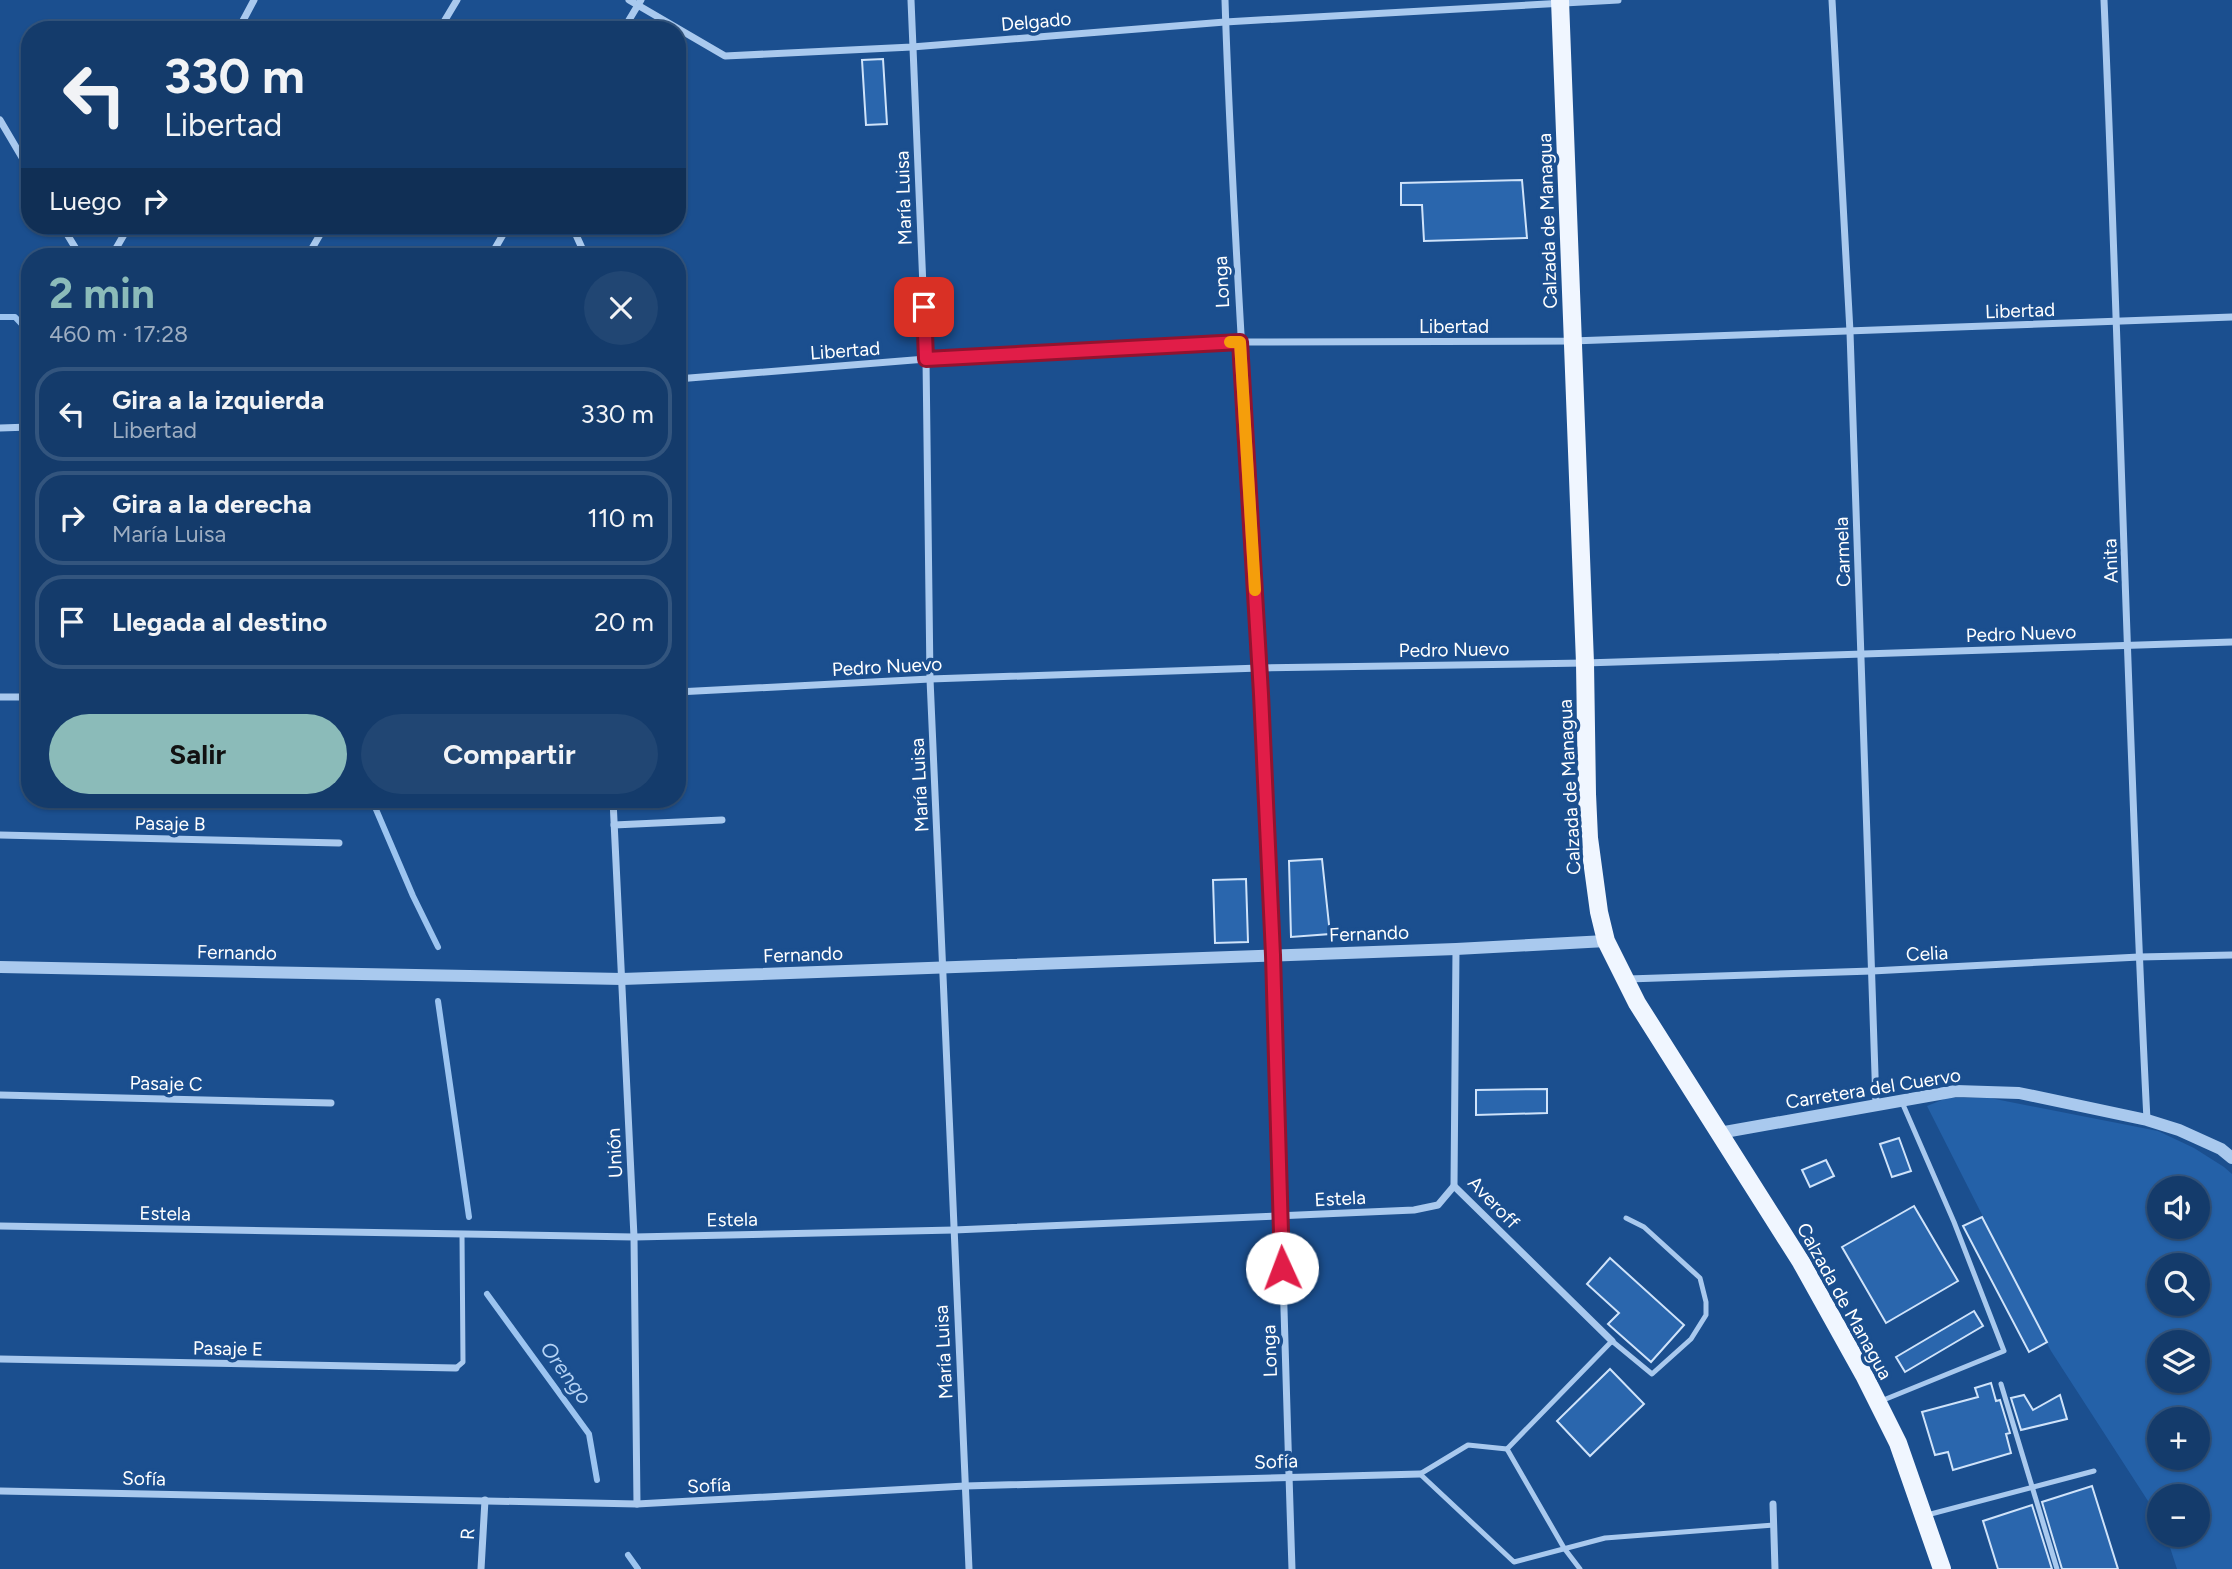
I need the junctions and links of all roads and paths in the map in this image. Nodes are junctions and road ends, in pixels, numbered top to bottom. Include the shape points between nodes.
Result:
1 (254, 0) edge
2 (457, 0) edge
3 (629, 0) edge
4 (911, 0) edge
5 (1225, 0) edge
6 (1618, 0) edge
7 (1832, 0) edge
8 (2104, 0) edge
9 (1560, 1) edge
10 (639, 2) edge
11 (243, 21) edge
12 (444, 21) edge
13 (628, 21) edge
14 (669, 21) edge
15 (1225, 22) junction
16 (686, 32) edge
17 (912, 47) junction
18 (0, 120) edge
19 (21, 156) edge
20 (2232, 317) edge
21 (2118, 322) junction
22 (1850, 332) junction
23 (1572, 341) junction
24 (1240, 342) junction
25 (926, 359) junction
26 (686, 378) edge
27 (21, 427) edge
28 (0, 428) edge
29 (2232, 642) edge
30 (2129, 645) junction
31 (1861, 654) junction
32 (1585, 663) junction
33 (1260, 668) junction
34 (930, 680) junction
35 (686, 692) edge
36 (0, 697) edge
37 (21, 697) edge
38 (613, 808) edge
39 (722, 820) dead end
40 (614, 825) junction
41 (0, 835) edge
42 (339, 843) dead end
43 (1606, 941) junction
44 (1456, 949) junction
45 (1273, 955) junction
46 (2232, 955) edge
47 (2139, 957) junction
48 (0, 967) edge
49 (943, 969) junction
50 (1872, 971) junction
51 (622, 979) junction
52 (1624, 979) junction
53 (0, 1095) edge
54 (1901, 1100) junction
55 (331, 1103) dead end
56 (1876, 1104) junction
57 (2147, 1120) junction
58 (1719, 1133) junction
59 (2232, 1158) edge
60 (1454, 1186) junction
61 (1280, 1216) junction
62 (1626, 1218) dead end
63 (0, 1226) edge
64 (954, 1230) junction
65 (462, 1234) junction
66 (634, 1237) junction
67 (1612, 1341) junction
68 (0, 1359) edge
69 (456, 1368) joint
70 (2001, 1384) dead end
71 (1878, 1403) junction
72 (1507, 1449) junction
73 (2094, 1471) dead end
74 (1420, 1474) junction
75 (1289, 1476) junction
76 (965, 1486) junction
77 (2031, 1488) junction
78 (0, 1491) edge
79 (485, 1500) junction
80 (637, 1504) junction
81 (1773, 1504) dead end
82 (1924, 1516) junction
83 (1774, 1525) junction
84 (1564, 1548) junction
85 (481, 1569) edge
86 (969, 1569) edge
87 (1293, 1569) edge
88 (1580, 1569) edge
89 (1775, 1569) edge
90 (1942, 1569) edge
91 (2057, 1569) edge

1 - 11 street
2 - 12 street
3 - 10 street, Delgado
4 - 17 street, María Luisa
5 - 15 street, Longa
6 - 9 street, Delgado
7 - 22 street, Carmela
8 - 21 street, Anita
9 - 15 street, Delgado
9 - 23 main road, Calzada de Managua
10 - 13 street
10 - 14 street, Delgado
15 - 17 street, Delgado
15 - 24 street, Longa
16 - 17 street, Delgado via 725,56
17 - 25 street, María Luisa
18 - 19 street
20 - 21 street, Libertad
21 - 22 street, Libertad
21 - 30 street, Anita
22 - 23 street, Libertad
22 - 31 street, Carmela
23 - 24 street, Libertad
23 - 32 main road, Calzada de Managua
24 - 25 street, Libertad
24 - 33 street, Longa
25 - 26 street, Libertad
25 - 34 street, María Luisa
27 - 28 street
29 - 30 street, Pedro Nuevo
30 - 31 street, Pedro Nuevo
30 - 47 street, Anita
31 - 32 street, Pedro Nuevo
31 - 50 street, Carmela
32 - 33 street, Pedro Nuevo
32 - 43 main road, Calzada de Managua via 1589,838
33 - 34 street, Pedro Nuevo
33 - 45 street, Longa
34 - 35 street, Pedro Nuevo
34 - 49 street, María Luisa
36 - 37 street
38 - 40 street, Unión
39 - 40 street
40 - 51 street, Unión
41 - 42 street, Pasaje B
43 - 44 street, Fernando
43 - 52 main road, Calzada de Managua
44 - 45 street, Fernando
44 - 60 street, Averoff
45 - 49 street, Fernando
45 - 61 street, Longa
46 - 47 street, Celia
47 - 50 street, Celia
47 - 57 street, Anita
48 - 51 street, Fernando
49 - 51 street, Fernando
49 - 64 street, María Luisa
50 - 52 street, Celia
50 - 56 street, Carmela
51 - 66 street, Unión
52 - 58 main road, Calzada de Managua
53 - 55 street, Pasaje C
54 - 56 street, Carretera del Cuervo
54 - 57 street, Carretera del Cuervo via 1956,1091 2019,1093
54 - 71 lane via 2004,1350
56 - 58 street, Carretera del Cuervo
57 - 59 street, Carretera del Cuervo via 2221,1149
58 - 71 main road, Calzada de Managua via 1801,1262
60 - 61 street, Estela via 1438,1205 1414,1210
60 - 67 street, Averoff
61 - 64 street, Estela
61 - 75 street, Longa
62 - 67 lane, Averoff via 1644,1227 1700,1278 1706,1315 1691,1339 1652,1374
63 - 65 street, Estela
64 - 66 street, Estela
64 - 76 street, María Luisa
65 - 66 street, Estela
65 - 69 lane via 463,1362
66 - 80 street, Unión
67 - 72 lane
68 - 69 street, Pasaje E
70 - 77 lane
71 - 82 main road, Calzada de Managua
72 - 74 lane via 1468,1445
72 - 84 lane
73 - 77 lane
74 - 75 street, Sofía
74 - 84 lane via 1514,1562
75 - 76 street, Sofía
75 - 87 street, Longa
76 - 80 street, Sofía
76 - 86 street, María Luisa
77 - 82 lane
77 - 91 lane
78 - 79 street, Sofía
79 - 80 street, Sofía
79 - 85 street, R
81 - 83 street
82 - 90 main road, Calzada de Managua
83 - 84 lane via 1605,1538
83 - 89 street
84 - 88 lane

